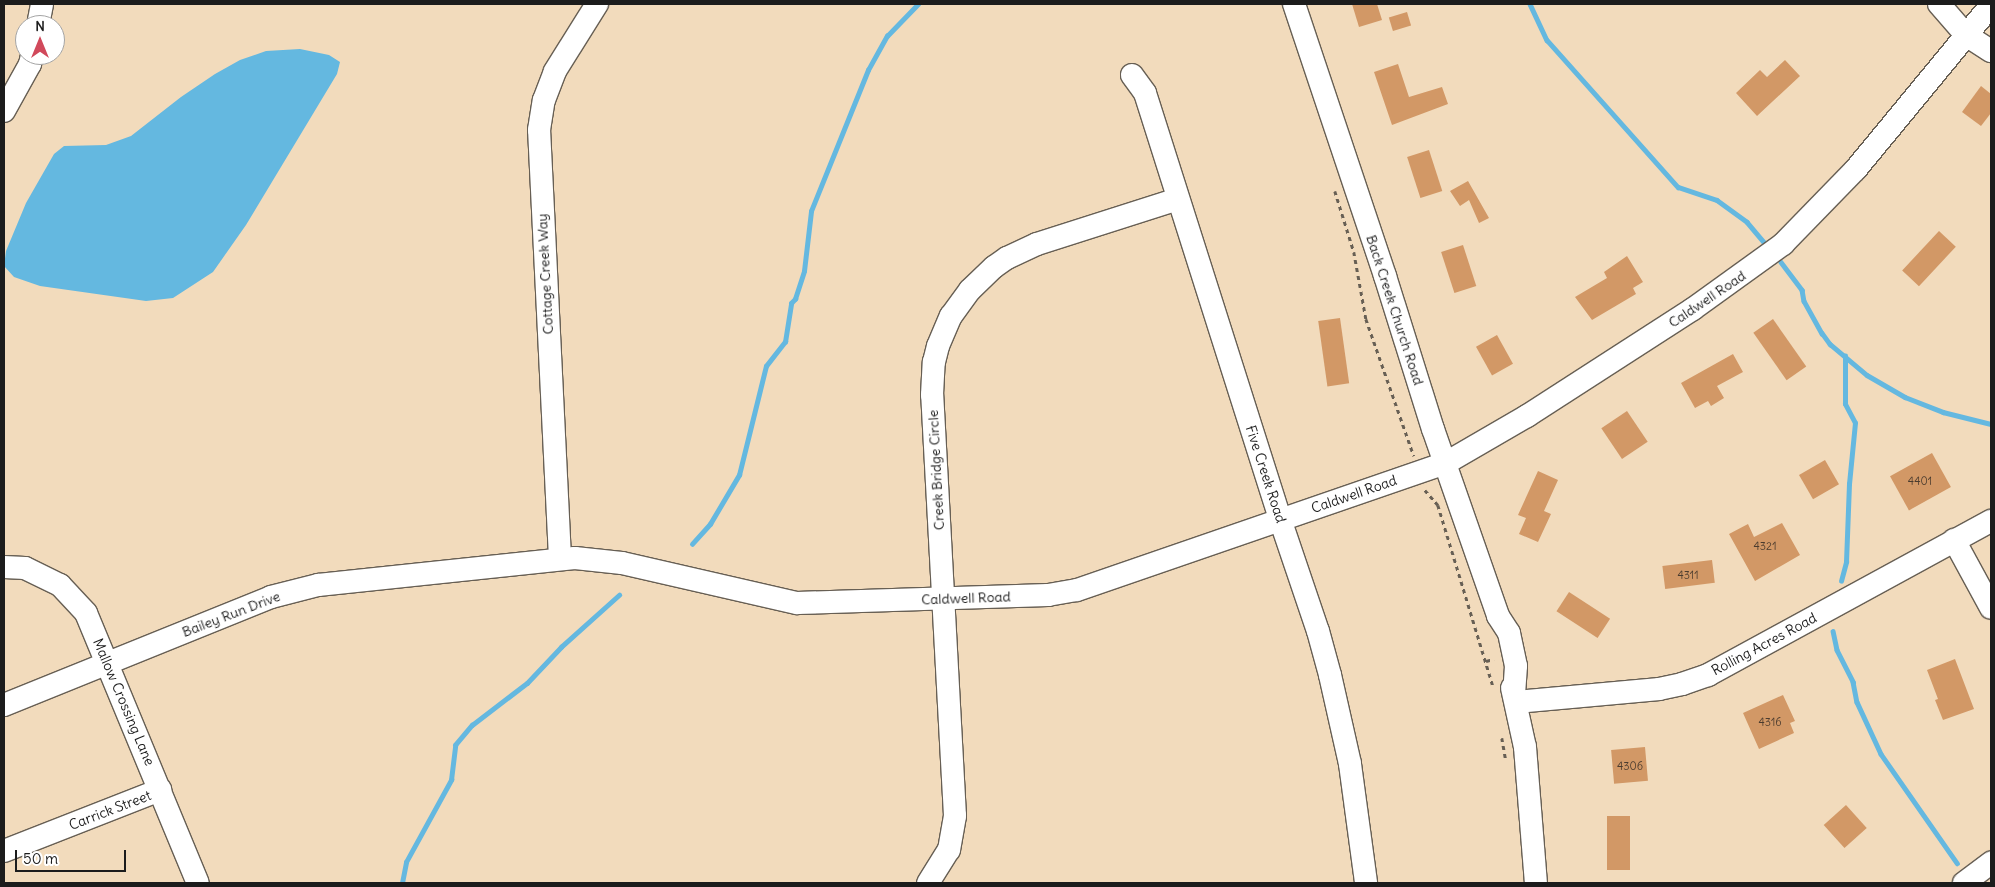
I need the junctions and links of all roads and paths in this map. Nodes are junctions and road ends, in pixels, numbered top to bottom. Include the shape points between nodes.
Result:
1 (597, 4) edge
2 (1294, 4) edge
3 (1939, 4) edge
4 (1991, 5) edge
5 (1966, 35) junction
6 (1991, 51) edge
7 (29, 65) edge
8 (1132, 75) dead end
9 (4, 111) edge
10 (1178, 199) junction
11 (1354, 252) dead end
12 (1415, 434) dead end
13 (1407, 437) junction
14 (1413, 454) dead end
15 (1446, 463) junction
16 (1424, 489) dead end
17 (1280, 520) junction
18 (1991, 521) edge
19 (1954, 540) junction
20 (560, 558) junction
21 (4, 567) edge
22 (943, 599) junction
23 (1991, 608) edge
24 (1494, 659) dead end
25 (1486, 661) junction
26 (108, 663) junction
27 (1508, 694) junction
28 (4, 706) edge
29 (1502, 733) dead end
30 (1507, 767) dead end
31 (160, 790) junction
32 (4, 851) edge
33 (1991, 863) edge
34 (198, 883) edge
35 (928, 883) edge
36 (1366, 883) edge
37 (1536, 883) edge
38 (1964, 883) edge

1 - 20 street, Cottage Creek Way via 555,71 544,100 538,130
2 - 15 street, Back Creek Church Road
3 - 5 street
4 - 5 street, Caldwell Road
5 - 6 street
5 - 15 street, Caldwell Road via 1856,169 1783,244 1693,309 1527,416
7 - 9 street
8 - 10 street, Five Creek Road via 1145,93
10 - 17 street, Five Creek Road
10 - 22 street, Creek Bridge Circle via 1022,250 981,278 951,316 934,362 932,395
11 - 13 path via 1366,318
12 - 13 path
13 - 14 path
15 - 17 street, Caldwell Road
15 - 27 street, Back Creek Church Road via 1498,616 1493,634
16 - 25 path via 1438,505
17 - 22 street, Caldwell Road via 1062,593
17 - 36 street, Five Creek Road via 1318,631 1341,719 1358,809
18 - 19 street, Rolling Acres Road
19 - 23 street
19 - 27 street, Rolling Acres Road via 1708,675 1682,684 1627,693
20 - 22 street, Caldwell Road via 622,563 797,603
20 - 26 street, Bailey Run Drive via 318,585 271,597
21 - 26 street, Mallow Crossing Lane via 25,568 60,585 86,613
22 - 35 street, Creek Bridge Circle via 955,816 949,850
24 - 25 path
25 - 27 path
26 - 28 street, Bailey Run Drive
26 - 31 street, Mallow Crossing Lane
27 - 37 street, Back Creek Church Road via 1525,747
29 - 30 path
31 - 32 street, Carrick Street
31 - 34 street, Mallow Crossing Lane
33 - 38 street

